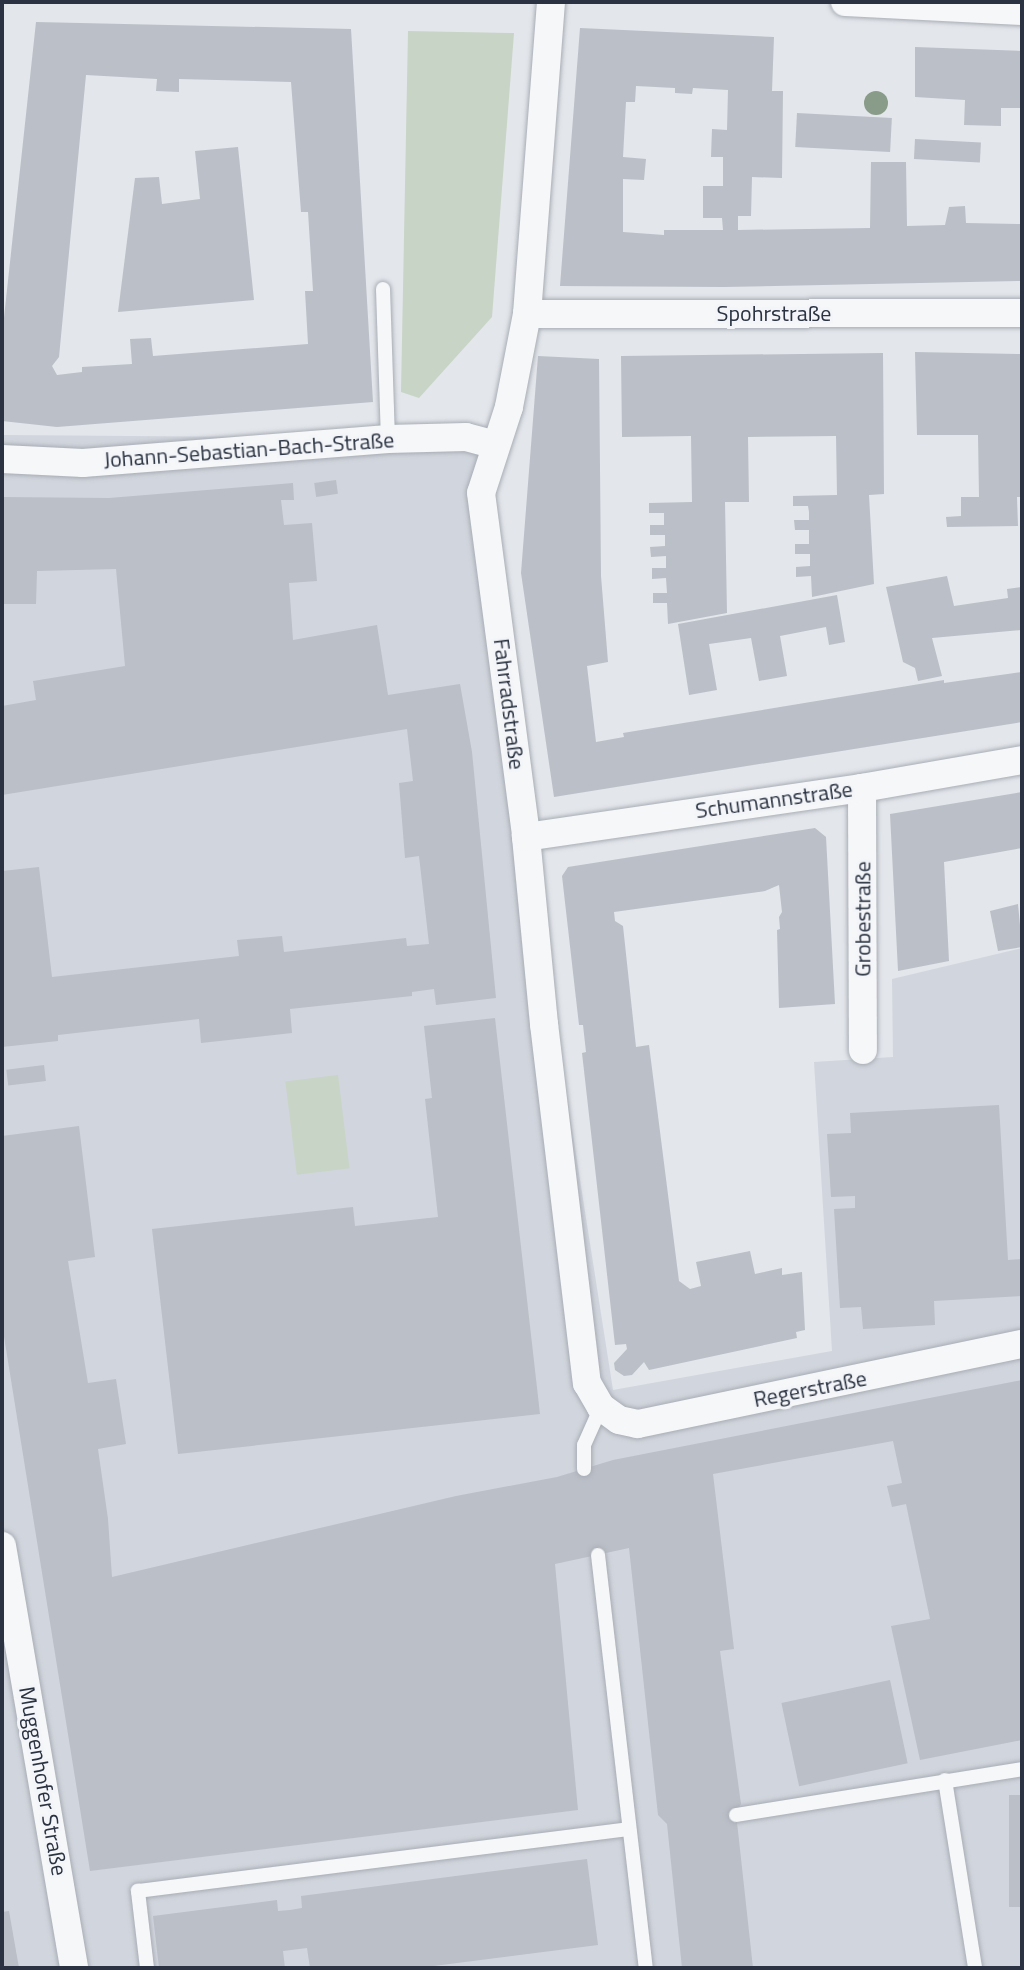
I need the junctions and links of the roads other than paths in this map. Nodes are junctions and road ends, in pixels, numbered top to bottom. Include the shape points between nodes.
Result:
1 (551, 2) edge
2 (845, 2) edge
3 (1022, 11) edge
4 (383, 289) dead end
5 (1022, 313) edge
6 (527, 314) junction
7 (388, 439) junction
8 (495, 445) junction
9 (2, 459) edge
10 (1022, 760) edge
11 (862, 788) junction
12 (526, 837) junction
13 (863, 1050) dead end
14 (1022, 1344) edge
15 (601, 1407) junction
16 (584, 1469) dead end
17 (2, 1546) edge
18 (598, 1555) dead end
19 (1022, 1769) edge
20 (945, 1780) junction
21 (736, 1815) dead end
22 (629, 1829) junction
23 (74, 1968) edge
24 (147, 1968) edge
25 (646, 1968) edge
26 (975, 1968) edge

1 - 6 street, Fahrradstraße
2 - 3 street
4 - 7 lane
5 - 6 street, Spohrstraße
6 - 8 street, Fahrradstraße via 509,407
7 - 8 street, Johann-Sebastian-Bach-Straße via 466,437
7 - 9 street, Johann-Sebastian-Bach-Straße via 83,463
8 - 12 street, Fahrradstraße via 481,493
10 - 11 street, Schumannstraße
11 - 12 street, Schumannstraße
11 - 13 street, Grobestraße
12 - 15 street, Fahrradstraße via 587,1383
14 - 15 street, Regerstraße via 638,1424 619,1420
15 - 16 lane via 584,1445
17 - 23 street, Muggenhofer Straße
18 - 22 lane
19 - 20 lane
20 - 21 lane
20 - 26 lane
22 - 24 lane via 138,1891
22 - 25 lane

